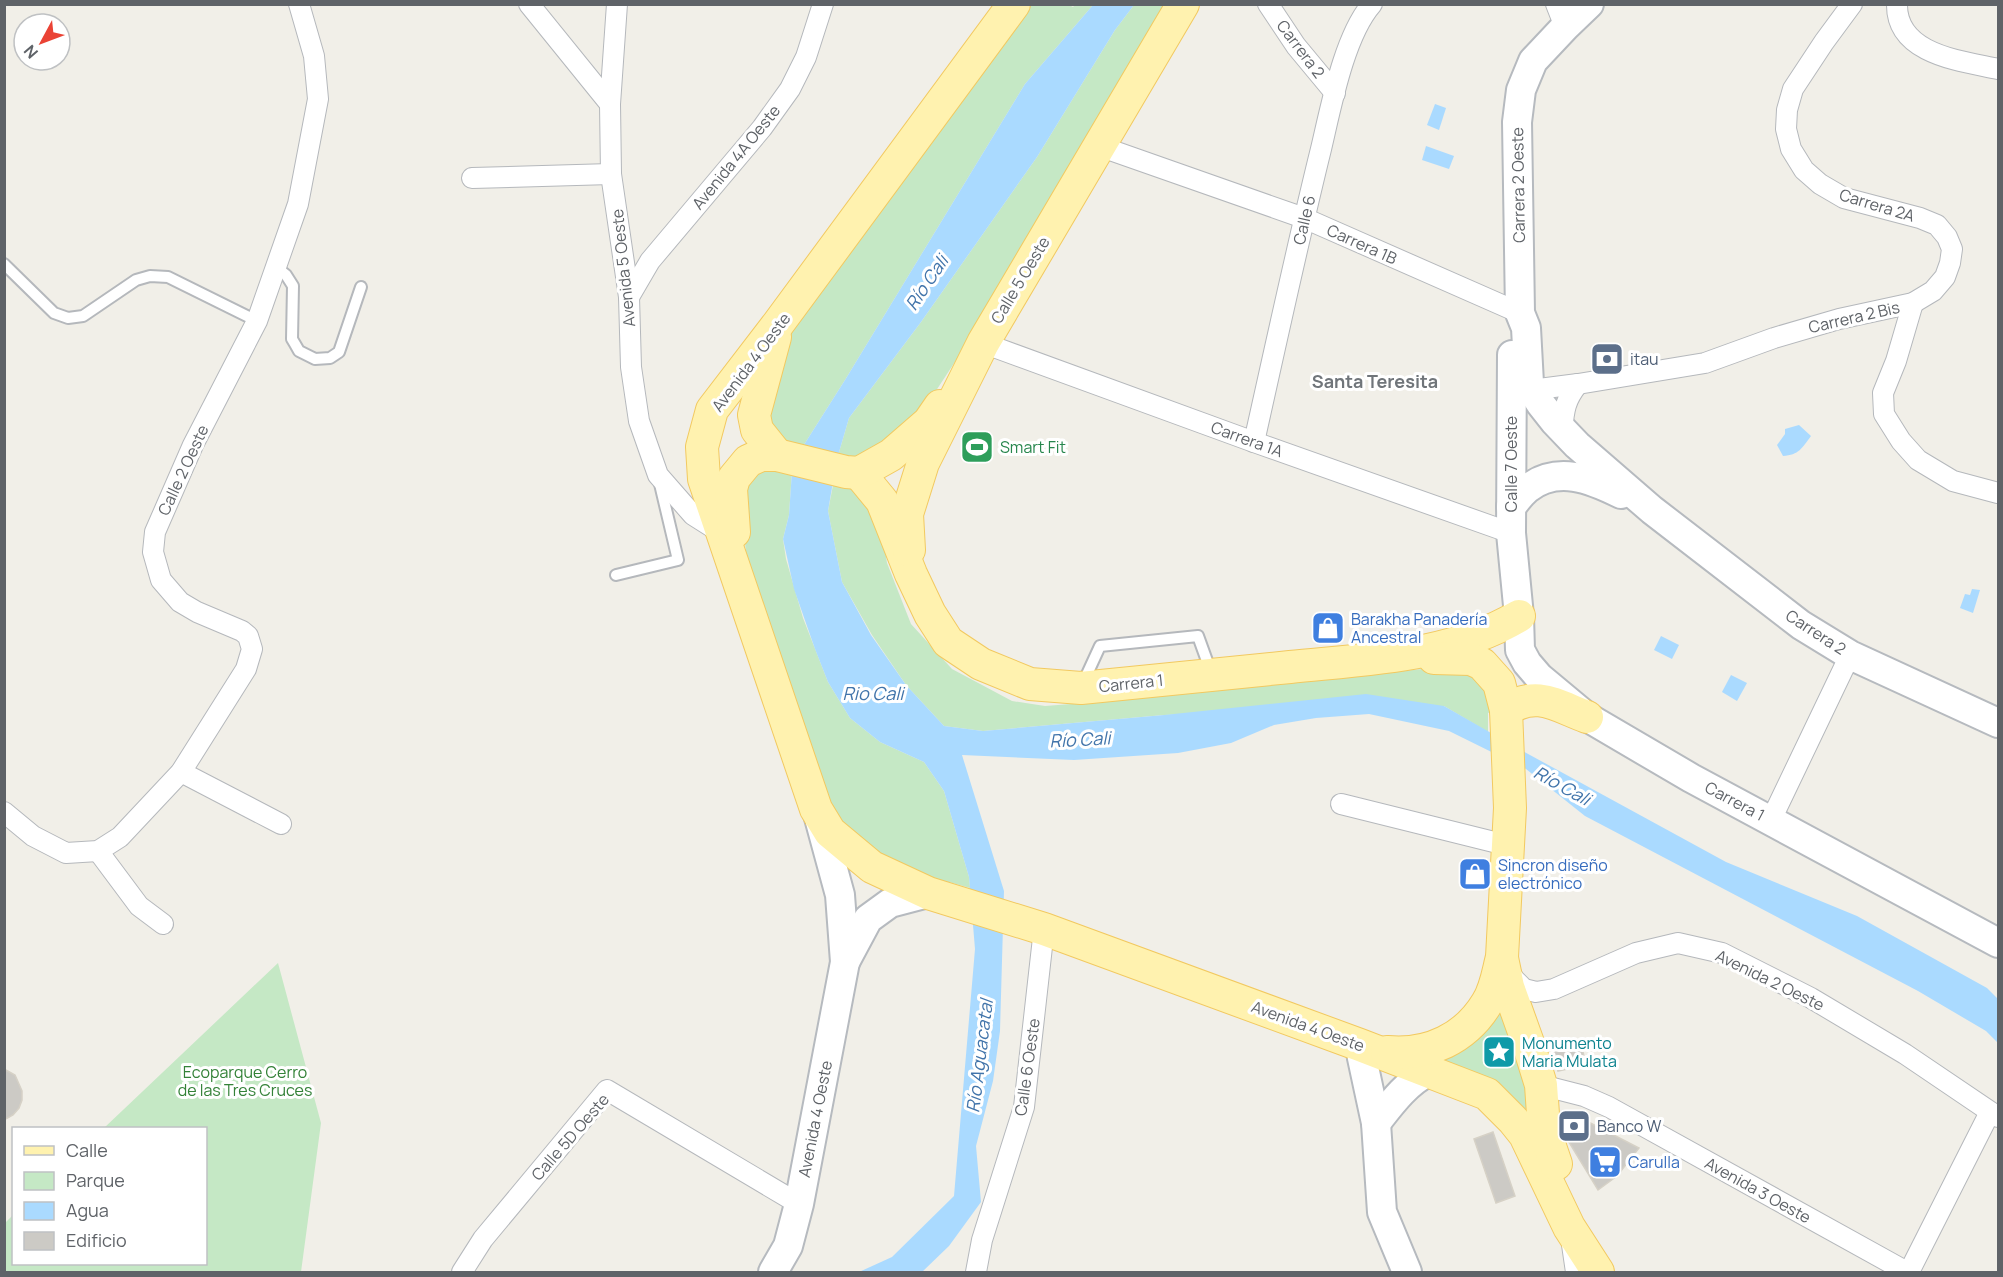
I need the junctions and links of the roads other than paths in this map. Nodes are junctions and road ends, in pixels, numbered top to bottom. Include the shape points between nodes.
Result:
1 (299, 4) edge
2 (529, 4) edge
3 (617, 4) edge
4 (823, 4) edge
5 (1014, 4) edge
6 (1183, 4) edge
7 (1268, 4) edge
8 (1372, 4) edge
9 (1589, 4) edge
10 (1852, 4) edge
11 (1897, 4) edge
12 (1560, 16) edge
13 (1998, 69) edge
14 (1335, 93) junction
15 (610, 104) junction
16 (1099, 146) junction
17 (611, 174) junction
18 (472, 178) dead end
19 (1304, 218) junction
20 (4, 264) edge
21 (276, 267) junction
22 (362, 288) dead end
23 (629, 297) junction
24 (1913, 303) junction
25 (1520, 313) junction
26 (257, 321) junction
27 (778, 324) junction
28 (983, 343) junction
29 (1578, 384) junction
30 (1521, 393) junction
31 (1562, 430) junction
32 (1254, 442) junction
33 (782, 457) junction
34 (853, 472) junction
35 (658, 475) junction
36 (1998, 493) edge
37 (1652, 510) junction
38 (1511, 520) junction
39 (723, 534) junction
40 (911, 574) junction
41 (616, 575) dead end
42 (738, 578) junction
43 (1519, 616) junction
44 (1850, 654) junction
45 (1402, 655) junction
46 (1506, 715) junction
47 (1587, 717) junction
48 (1998, 723) edge
49 (181, 772) junction
50 (1341, 804) dead end
51 (816, 809) junction
52 (4, 812) edge
53 (1771, 820) junction
54 (280, 824) dead end
55 (1506, 845) junction
56 (98, 851) junction
57 (937, 895) junction
58 (163, 924) dead end
59 (1032, 925) junction
60 (1998, 943) edge
61 (1502, 957) junction
62 (845, 962) junction
63 (1360, 1045) junction
64 (1428, 1072) junction
65 (1540, 1085) junction
66 (1487, 1094) junction
67 (1994, 1114) edge
68 (1376, 1123) junction
69 (799, 1204) junction
70 (1569, 1227) junction
71 (462, 1272) edge
72 (773, 1272) edge
73 (976, 1272) edge
74 (1407, 1272) edge
75 (1576, 1272) edge
76 (1599, 1272) edge
77 (1908, 1272) edge

1 - 21 street, Calle 2 Oeste via 314,56 318,99 298,204
2 - 15 street
3 - 15 street, Avenida 5 Oeste
4 - 23 street, Avenida 4A Oeste via 806,57 790,89 651,261
5 - 27 main road, Avenida 4 Oeste
6 - 16 main road, Calle 5 Oeste
7 - 14 street, Carrera 2
8 - 14 street, Calle 6 via 1354,31
9 - 12 street, Carrera 2 Oeste
10 - 24 street, Carrera 2A via 1793,89 1786,129 1791,148 1804,170 1820,184 1844,198 1937,225 1947,237 1952,249 1945,277 1933,291
11 - 13 street via 1898,20 1915,42 1941,56
12 - 25 street, Carrera 2 Oeste via 1521,90 1517,122
14 - 19 street, Calle 6
15 - 17 street, Avenida 5 Oeste
16 - 19 street, Carrera 1B
16 - 28 main road, Calle 5 Oeste
17 - 18 street
17 - 23 street, Avenida 5 Oeste
19 - 25 street, Carrera 1B
19 - 32 street, Calle 6
20 - 26 lane via 54,313 68,318 83,316 136,280 150,276 168,278
21 - 22 lane via 293,286 292,339 299,351 315,359 330,358 339,352
21 - 26 street, Calle 2 Oeste
23 - 35 street, Avenida 5 Oeste via 631,367 639,421
24 - 29 street, Carrera 2 Bis via 1839,319 1705,363
24 - 36 street, Carrera 2 Bis via 1882,393 1884,414 1918,460 1953,481
25 - 30 street, Carrera 2 Oeste via 1526,328
26 - 49 street, Calle 2 Oeste via 193,445 155,532 153,552 161,580 180,602 242,631 252,649 246,669
27 - 33 main road via 754,415 757,430
27 - 39 main road, Avenida 4 Oeste via 712,410 702,447 704,479
28 - 32 street, Carrera 1A
28 - 34 main road via 929,422 891,455
28 - 40 main road, Calle 5 Oeste via 923,463 907,514
29 - 30 street, Carrera 2 Bis
29 - 31 street via 1569,396
30 - 31 street, Carrera 2
30 - 38 street, Calle 7 Oeste
31 - 37 street, Carrera 2
32 - 38 street, Carrera 1A
33 - 34 main road
33 - 42 main road via 760,455 748,461 734,478 731,501
34 - 40 main road, Carrera 1 via 882,501
35 - 39 street, Avenida 5 Oeste via 693,515
35 - 41 lane via 678,560
37 - 38 street, Carrera 2 via 1588,478 1570,475 1527,489
37 - 44 street, Carrera 2 via 1801,625
38 - 43 street, Calle 7 Oeste
39 - 42 main road, Avenida 4 Oeste
40 - 45 main road, Carrera 1 via 948,642 981,664 1030,684 1081,688
42 - 51 main road, Avenida 4 Oeste
43 - 45 main road via 1468,640
43 - 47 street, Carrera 1 via 1520,650 1527,663
44 - 48 street, Carrera 2
44 - 53 street
45 - 46 main road via 1455,657 1482,664 1499,683
46 - 47 main road via 1516,704 1531,699
46 - 55 main road
47 - 53 street, Carrera 1
49 - 54 street
49 - 56 street, Calle 2 Oeste via 120,837
50 - 55 street
51 - 57 main road, Avenida 4 Oeste via 830,832 872,867
51 - 62 street, Avenida 4 Oeste via 840,895
52 - 56 street via 33,836 66,853
53 - 60 street, Carrera 1
55 - 61 main road
56 - 58 street via 139,906
57 - 59 main road, Avenida 4 Oeste
57 - 62 street, Avenida 4 Oeste via 890,903 868,919
59 - 63 main road, Avenida 4 Oeste
59 - 73 street, Calle 6 Oeste via 1024,1107 982,1240
61 - 63 main road via 1489,1001 1471,1025 1447,1042 1419,1052 1389,1053
61 - 65 main road, Avenida 4 Oeste
61 - 67 street, Avenida 2 Oeste via 1514,979 1524,989 1536,992 1554,989 1636,953 1678,943 1722,953 1812,998
62 - 69 street, Avenida 4 Oeste
63 - 64 main road, Avenida 4 Oeste
63 - 68 street
64 - 66 main road, Avenida 4 Oeste
64 - 68 street via 1396,1097
65 - 66 main road
65 - 76 main road, Avenida 4 Oeste via 1544,1129 1567,1198
65 - 77 street, Avenida 3 Oeste via 1609,1107
66 - 70 main road, Avenida 4 Oeste via 1525,1135
67 - 77 street
68 - 74 street via 1382,1212
69 - 71 street, Calle 5D Oeste via 607,1090 483,1239
69 - 72 street, Avenida 4 Oeste via 788,1246
70 - 75 street
70 - 76 main road, Avenida 4 Oeste

